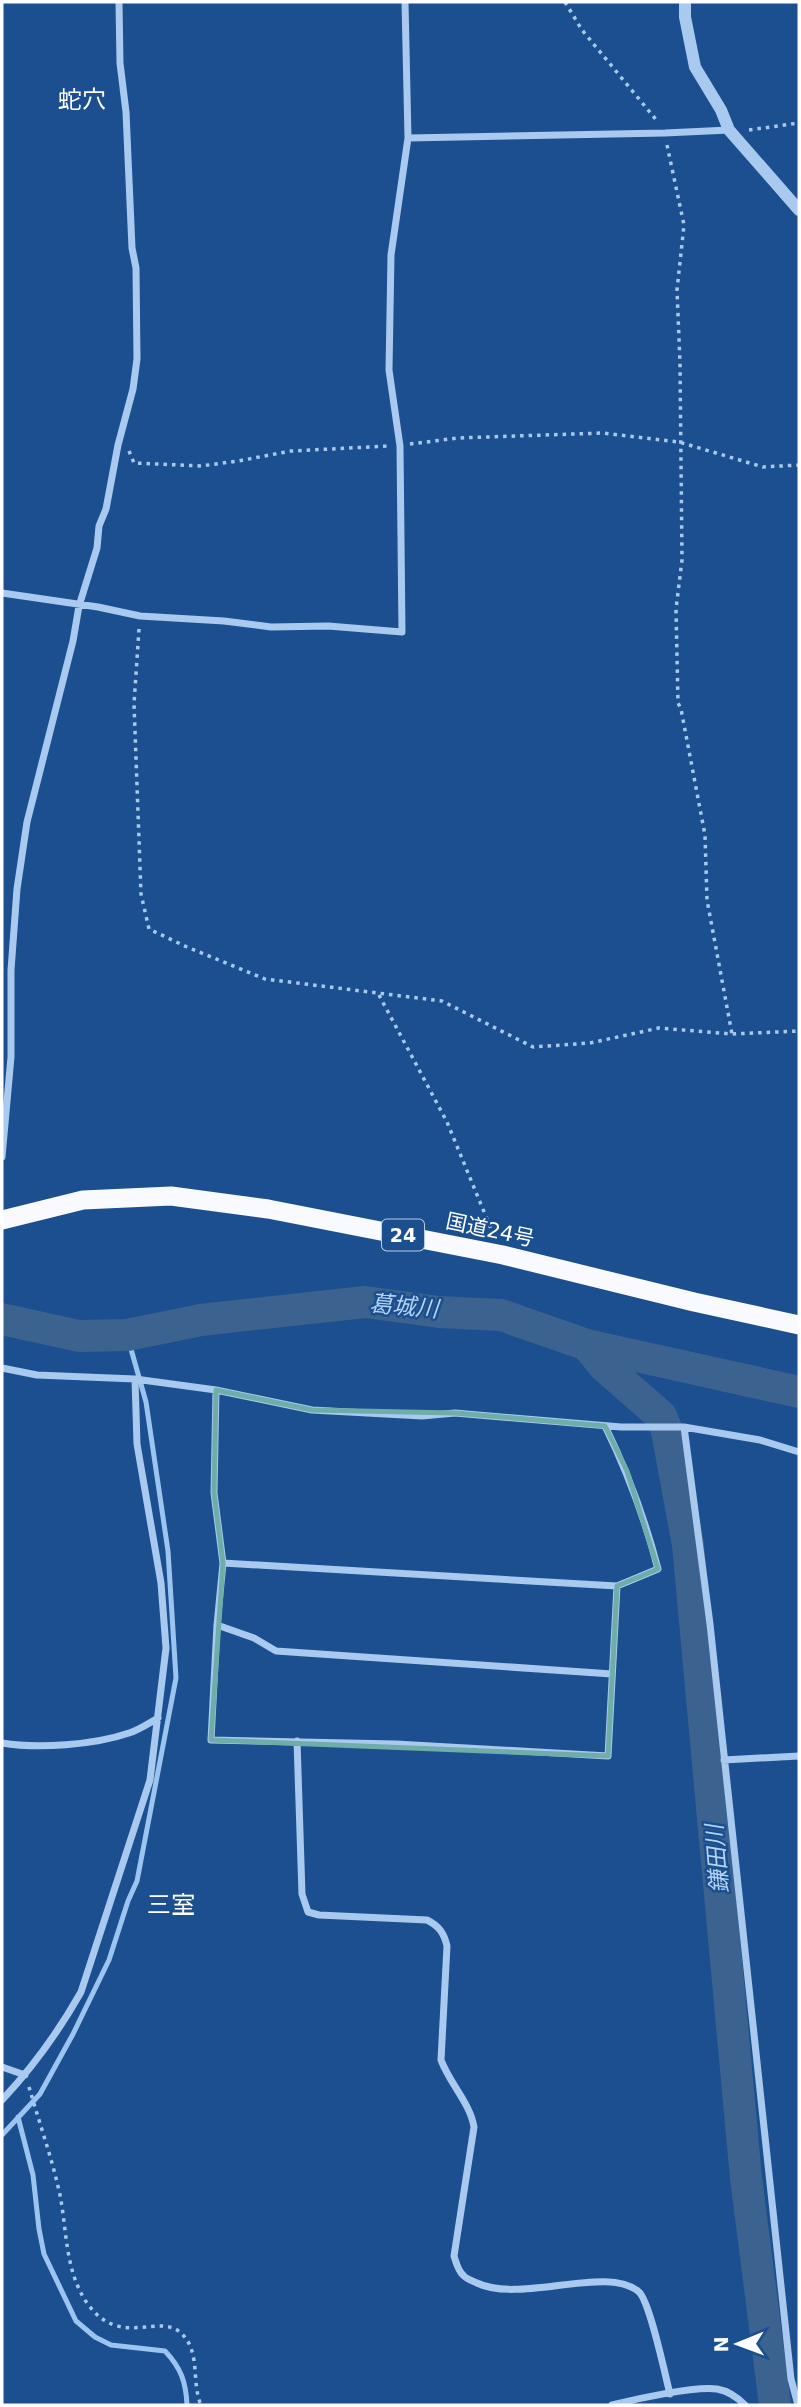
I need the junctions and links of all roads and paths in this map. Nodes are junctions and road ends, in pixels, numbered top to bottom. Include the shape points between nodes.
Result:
1 (119, 2) edge
2 (405, 2) edge
3 (565, 2) edge
4 (685, 2) edge
5 (799, 123) edge
6 (729, 130) junction
7 (665, 133) junction
8 (408, 138) junction
9 (799, 210) edge
10 (122, 432) junction
11 (679, 442) junction
12 (400, 446) junction
13 (799, 466) edge
14 (2, 593) edge
15 (79, 606) junction
16 (140, 616) junction
17 (379, 995) junction
18 (799, 1031) edge
19 (732, 1034) junction
20 (2, 1157) edge
21 (2, 1220) edge
22 (503, 1255) junction
23 (799, 1325) edge
24 (2, 1368) edge
25 (135, 1379) junction
26 (216, 1390) junction
27 (605, 1426) junction
28 (684, 1427) junction
29 (799, 1452) edge
30 (223, 1563) junction
31 (617, 1586) junction
32 (217, 1625) junction
33 (612, 1674) junction
34 (158, 1718) junction
35 (297, 1741) junction
36 (2, 1743) edge
37 (799, 1756) edge
38 (724, 1760) junction
39 (2, 2067) edge
40 (25, 2075) junction
41 (2, 2100) edge
42 (670, 2394) junction
43 (201, 2405) edge
44 (612, 2405) edge
45 (745, 2405) edge
46 (798, 2405) edge

1 - 10 street via 137,359
2 - 8 street
3 - 7 path
4 - 6 street via 695,67
5 - 6 path
6 - 7 street
6 - 9 street
7 - 8 street
7 - 11 path via 684,225 677,290
8 - 12 street via 391,268 389,370
10 - 12 path via 134,463 201,466 291,451
10 - 15 street via 97,548
11 - 12 path via 603,433 458,438
11 - 13 path via 764,467
11 - 19 path via 678,703 705,835 707,900
12 - 16 street via 402,632 328,626 271,628
14 - 15 street
15 - 16 street
15 - 20 street via 27,822 16,889 11,1057
16 - 17 path via 134,704 141,894 149,929 265,979
17 - 19 path via 442,1001 533,1047 590,1043 659,1028
17 - 22 path via 447,1122
18 - 19 path
21 - 22 highway, 国道24号 / 24 via 83,1200 171,1196 268,1209
22 - 23 highway, 国道24号 / 24
24 - 25 street via 37,1375
25 - 26 street
25 - 34 street via 137,1444 162,1583 166,1648
26 - 27 street via 313,1410 422,1416 455,1413
26 - 30 street via 214,1493
27 - 28 street
27 - 31 street via 627,1471 658,1569
28 - 29 street
28 - 38 street
30 - 31 street
30 - 32 street
31 - 33 street
32 - 33 street via 276,1651
32 - 35 street via 211,1740
33 - 35 street via 608,1756
34 - 36 street via 129,1733 95,1740 49,1745
34 - 40 street via 150,1780 81,1992
35 - 42 street via 302,1895 307,1912 427,1920 445,1937 442,2060 474,2127 454,2256 457,2266 463,2276 485,2287 629,2285 641,2294
37 - 38 street
38 - 46 street via 791,2379
39 - 40 street
40 - 41 street
40 - 43 path via 60,2194 73,2276 102,2320 126,2329 169,2326 182,2334 193,2353
42 - 44 street
42 - 45 street via 717,2389 734,2394

